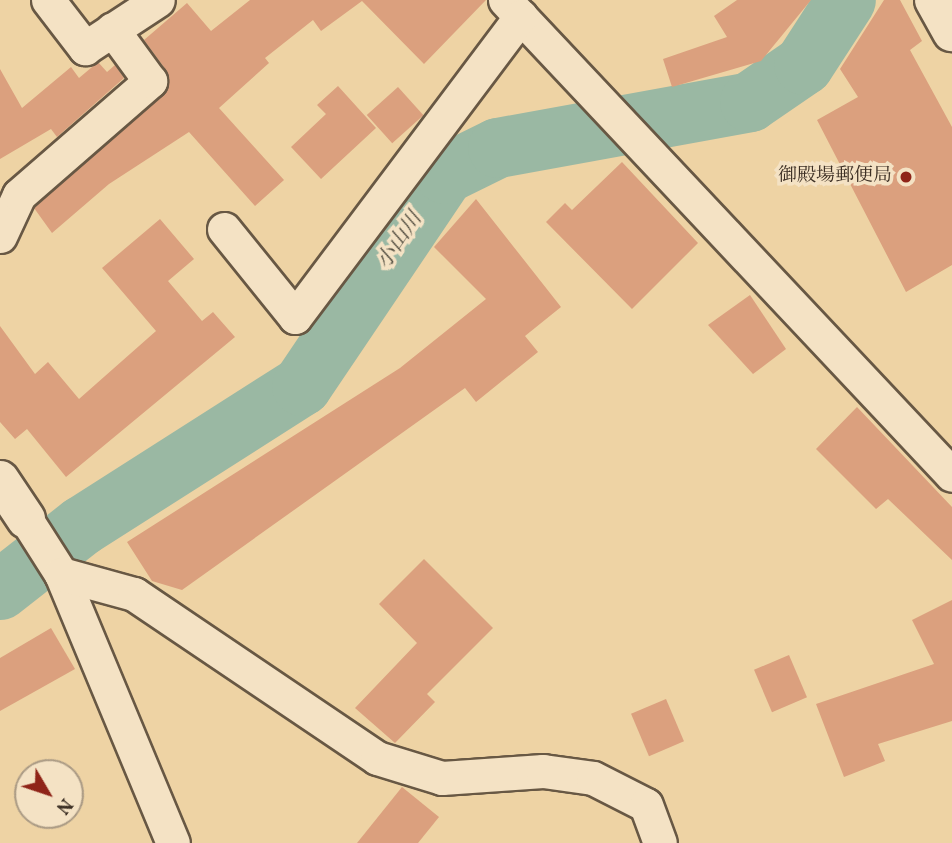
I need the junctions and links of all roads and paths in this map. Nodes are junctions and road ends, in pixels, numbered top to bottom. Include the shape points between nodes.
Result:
1 (48, 0) edge
2 (158, 0) edge
3 (934, 0) edge
4 (513, 8) edge
5 (112, 29) junction
6 (952, 32) edge
7 (225, 229) dead end
8 (0, 236) edge
9 (952, 475) edge
10 (11, 508) edge
11 (61, 574) junction
12 (173, 843) edge
13 (660, 843) edge

1 - 5 street via 85,48
2 - 5 street
3 - 6 main road
4 - 7 street via 295,317
4 - 9 street
5 - 8 street via 150,81 19,195
10 - 11 street
11 - 12 street
11 - 13 street via 134,594 377,758 442,779 543,771 593,778 646,805

